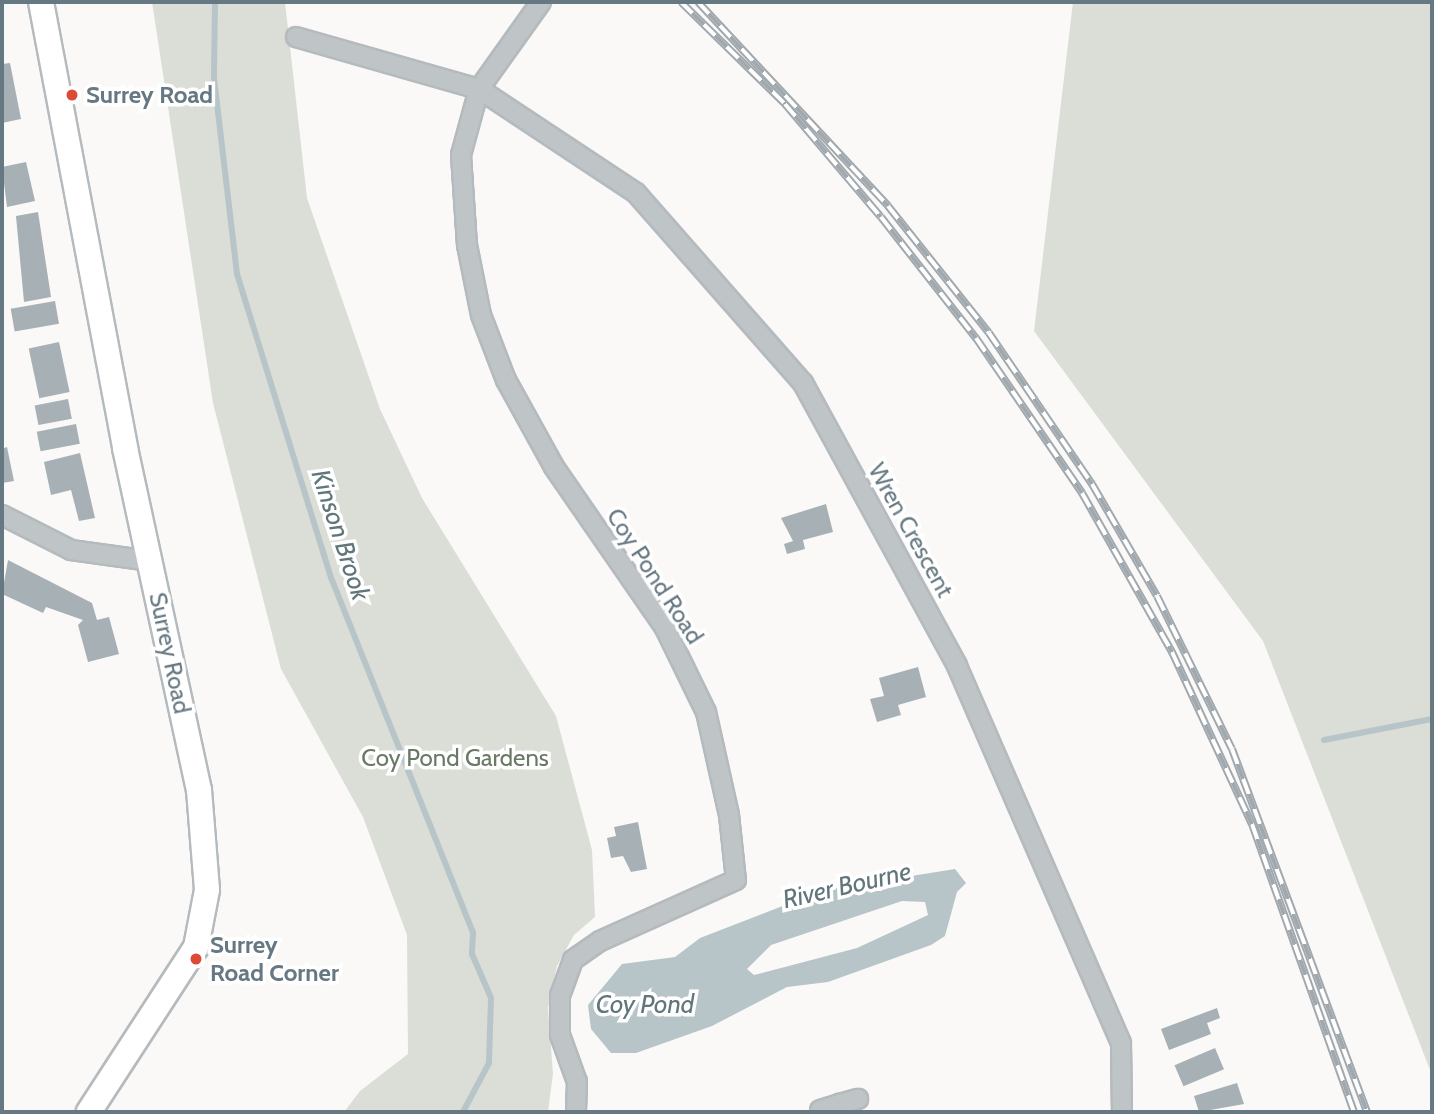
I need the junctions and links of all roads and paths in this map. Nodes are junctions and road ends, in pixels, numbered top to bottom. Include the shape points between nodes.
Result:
1 (41, 2) edge
2 (541, 2) edge
3 (296, 37) dead end
4 (479, 89) junction
5 (2, 515) edge
6 (150, 561) junction
7 (847, 1105) edge
8 (820, 1110) dead end
9 (89, 1112) edge
10 (576, 1112) edge
11 (1123, 1112) edge

1 - 6 street, Surrey Road
2 - 4 street, Coy Pond Road
3 - 4 street, Wren Crescent
4 - 10 street, Coy Pond Road via 461,155 467,245 481,315 506,380 554,467 665,628 706,712 729,815 736,880 600,941 573,960 560,995 560,1035 577,1082
4 - 11 street, Wren Crescent via 636,193 803,383 957,666 1121,1043
5 - 6 street via 71,550
6 - 9 street, Surrey Road via 199,790 207,890 196,947
7 - 8 street

